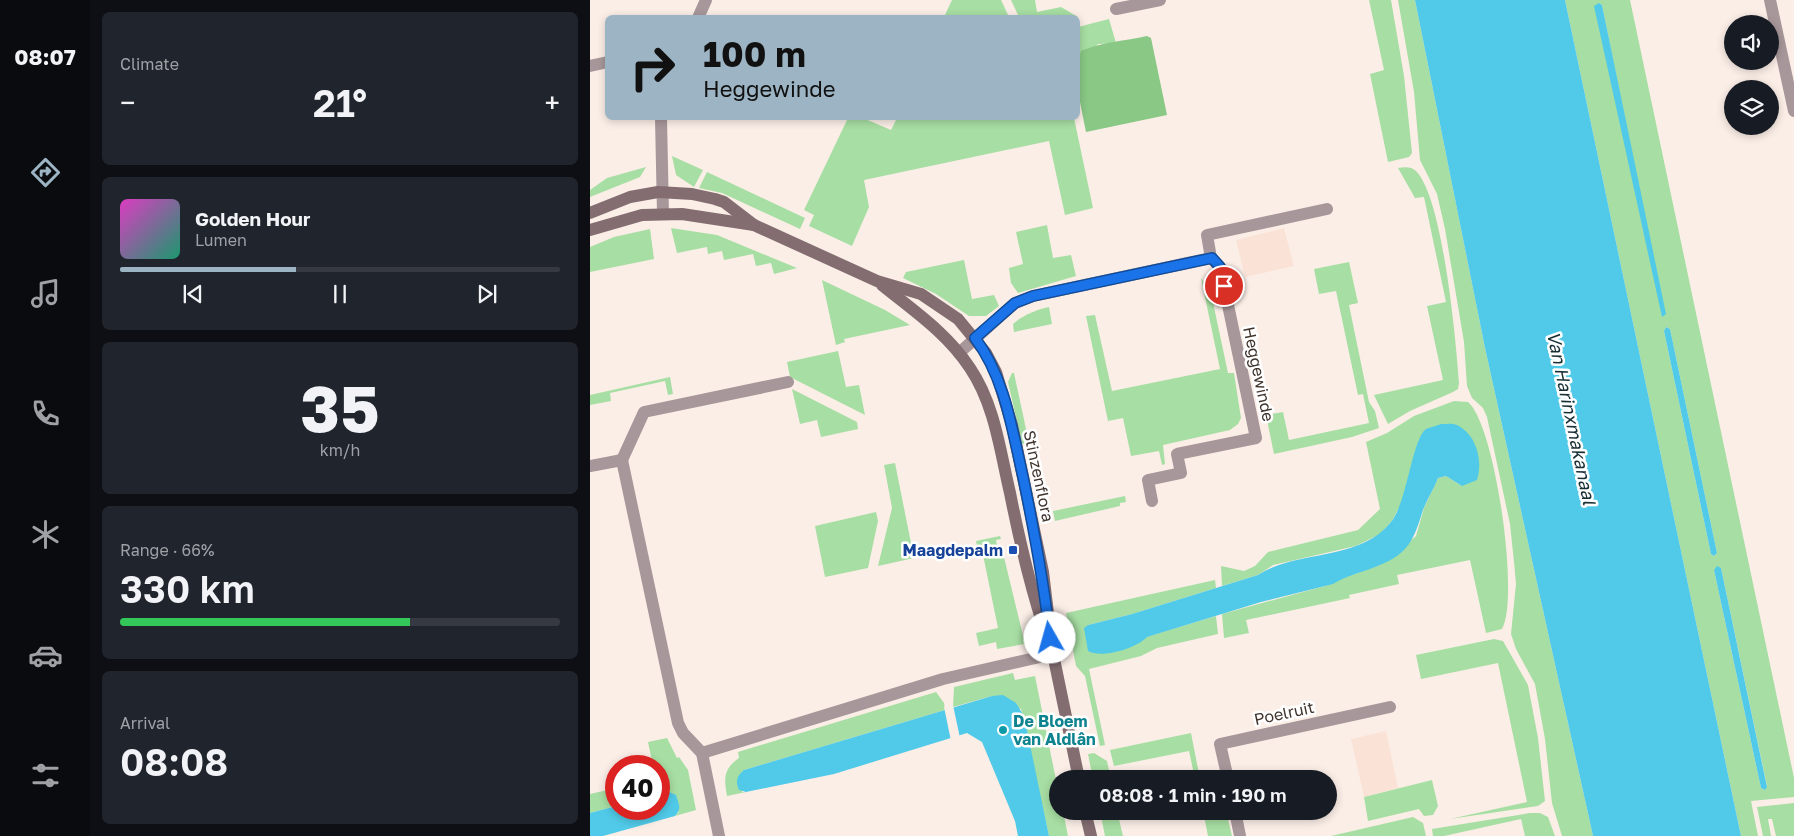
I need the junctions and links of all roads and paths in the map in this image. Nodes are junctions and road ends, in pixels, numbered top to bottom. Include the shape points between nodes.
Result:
1 (706, 0) edge
2 (1160, 0) edge
3 (1770, 0) edge
4 (1116, 9) dead end
5 (699, 15) edge
6 (605, 63) edge
7 (590, 66) edge
8 (1794, 111) edge
9 (661, 120) edge
10 (663, 192) junction
11 (1327, 209) dead end
12 (590, 214) edge
13 (663, 214) junction
14 (754, 225) junction
15 (590, 230) edge
16 (1212, 258) junction
17 (878, 281) junction
18 (975, 338) junction
19 (959, 353) junction
20 (788, 382) dead end
21 (622, 460) junction
22 (590, 466) edge
23 (1152, 501) dead end
24 (1052, 654) junction
25 (1390, 707) dead end
26 (702, 753) junction
27 (1077, 770) edge
28 (1226, 770) edge
29 (1087, 820) edge
30 (1237, 820) edge
31 (719, 836) edge
32 (1090, 836) edge
33 (1240, 836) edge

1 - 5 street
2 - 4 street
3 - 8 street
6 - 7 street
9 - 10 street
10 - 12 street, Stinzenflora via 630,197
10 - 13 street
10 - 14 street, Stinzenflora via 715,198
11 - 16 street, Heggewinde via 1207,235
13 - 14 street, Stinzenflora
13 - 15 street, Stinzenflora via 629,218
14 - 17 street, Stinzenflora
16 - 18 street via 1033,296 1015,303
16 - 23 street, Heggewinde via 1220,267 1256,438 1177,454 1181,474 1148,480
17 - 18 street, Stinzenflora via 921,294 937,303 958,318
17 - 19 street, Stinzenflora via 933,325
18 - 19 street
18 - 24 street, Stinzenflora via 996,372 1012,426 1043,572
19 - 24 street, Stinzenflora via 985,395 994,423 1027,575
20 - 21 street via 644,412
21 - 22 street
21 - 26 street via 678,723
24 - 26 street via 943,679
24 - 27 street, Stinzenflora
25 - 28 street, Poelruit via 1220,744
26 - 31 street
29 - 32 street
30 - 33 street

